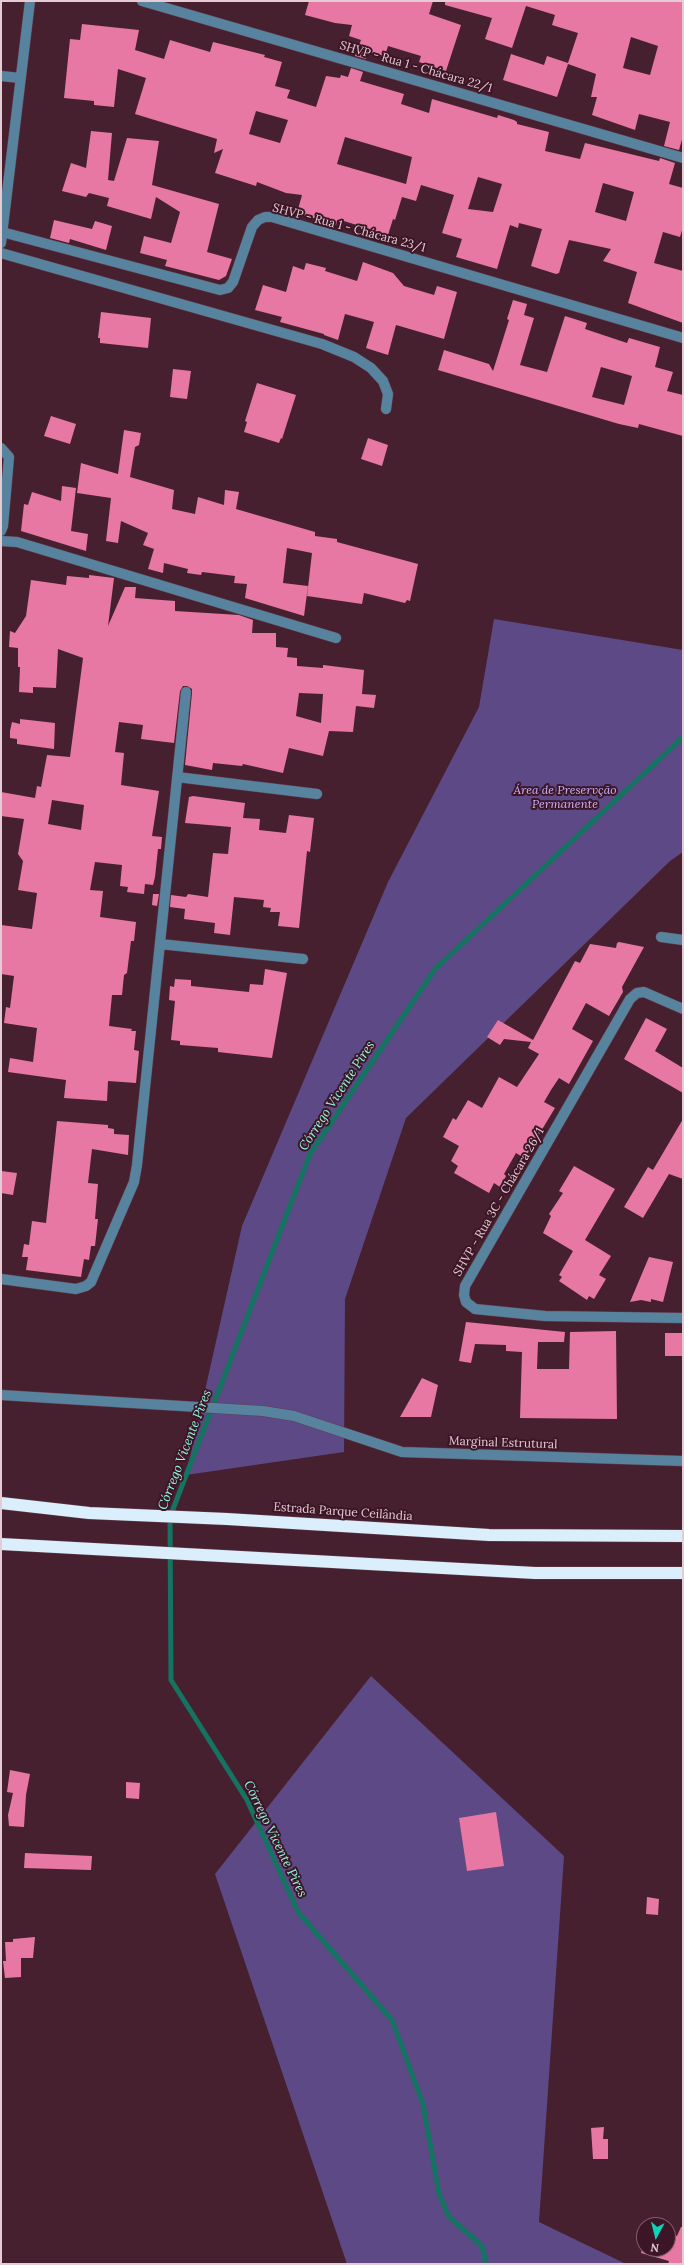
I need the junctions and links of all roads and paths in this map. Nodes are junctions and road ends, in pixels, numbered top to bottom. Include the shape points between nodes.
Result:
1 (30, 1) edge
2 (142, 1) edge
3 (1, 76) edge
4 (20, 78) junction
5 (683, 158) edge
6 (2, 238) edge
7 (1, 253) edge
8 (683, 338) edge
9 (386, 409) dead end
10 (1, 448) edge
11 (1, 532) edge
12 (1, 541) edge
13 (336, 638) dead end
14 (186, 692) dead end
15 (177, 777) junction
16 (317, 794) dead end
17 (661, 937) dead end
18 (683, 940) edge
19 (160, 944) junction
20 (303, 960) dead end
21 (683, 1009) edge
22 (1, 1279) edge
23 (683, 1318) edge
24 (1, 1395) edge
25 (683, 1461) edge
26 (1, 1503) edge
27 (683, 1536) edge
28 (1, 1544) edge
29 (683, 1573) edge

1 - 4 street
2 - 5 street, SHVP - Rua 1 - Chácara 22/1
3 - 4 street
4 - 6 street
6 - 8 street, SHVP - Rua 1 - Chácara 23/1 via 220,290 228,288 233,282 252,227 264,217 272,217
7 - 9 street via 347,354 371,368 383,381 388,394
10 - 11 street via 9,457 4,526
12 - 13 street via 17,542
14 - 15 street
15 - 16 street
15 - 19 street
17 - 18 street
19 - 20 street
19 - 22 street via 138,1165 131,1189 91,1282 76,1289
21 - 23 street, SHVP - Rua 3C - Chácara 26/1 via 654,994 637,993 630,998 465,1286 464,1295 466,1302 475,1309 545,1316
24 - 25 street, Marginal Estrutural via 263,1411 294,1416 402,1452
26 - 27 highway, Estrada Parque Ceilândia via 89,1513 489,1535
28 - 29 highway via 535,1573

